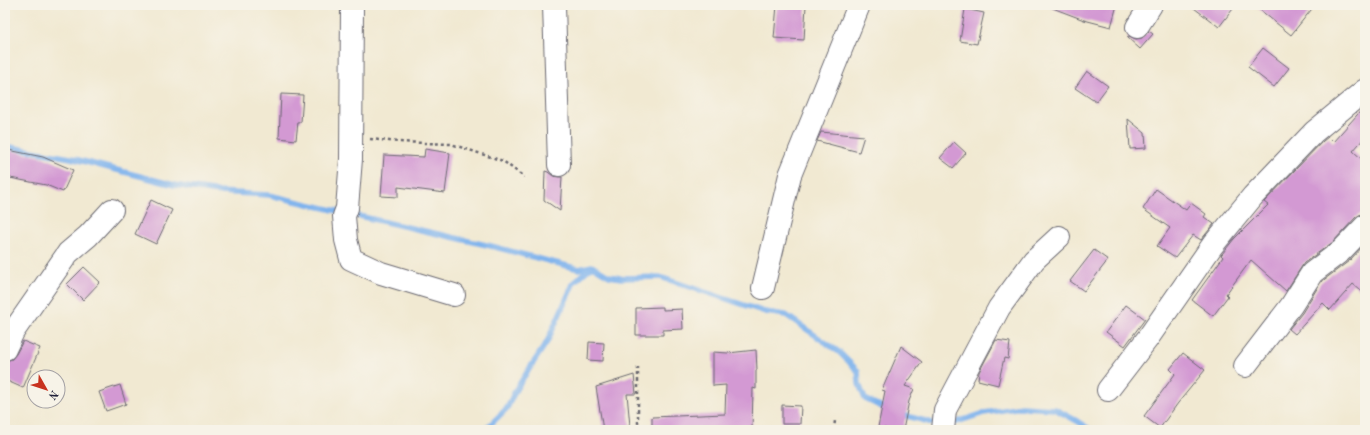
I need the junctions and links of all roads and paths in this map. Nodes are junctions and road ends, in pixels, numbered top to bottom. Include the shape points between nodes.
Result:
1 (352, 5) edge
2 (554, 5) edge
3 (859, 5) edge
4 (1151, 5) edge
5 (1137, 27) dead end
6 (1365, 90) edge
7 (352, 138) junction
8 (559, 165) dead end
9 (524, 177) dead end
10 (112, 210) dead end
11 (1365, 226) edge
12 (1059, 237) dead end
13 (763, 288) dead end
14 (454, 296) dead end
15 (5, 349) edge
16 (638, 364) dead end
17 (1245, 366) dead end
18 (1108, 390) dead end
19 (835, 420) dead end
20 (944, 420) edge
21 (638, 430) edge
22 (834, 430) edge

1 - 7 street
2 - 8 street
3 - 13 street via 790,175
4 - 5 street
6 - 18 street via 1314,132 1253,196 1212,246
7 - 9 path via 451,144 503,161
7 - 14 street via 346,212 346,240 351,259 381,273
10 - 15 street via 68,254 13,332
11 - 17 street via 1341,251 1312,273 1291,306
12 - 20 street via 1034,260 998,308
16 - 21 path
19 - 22 path

